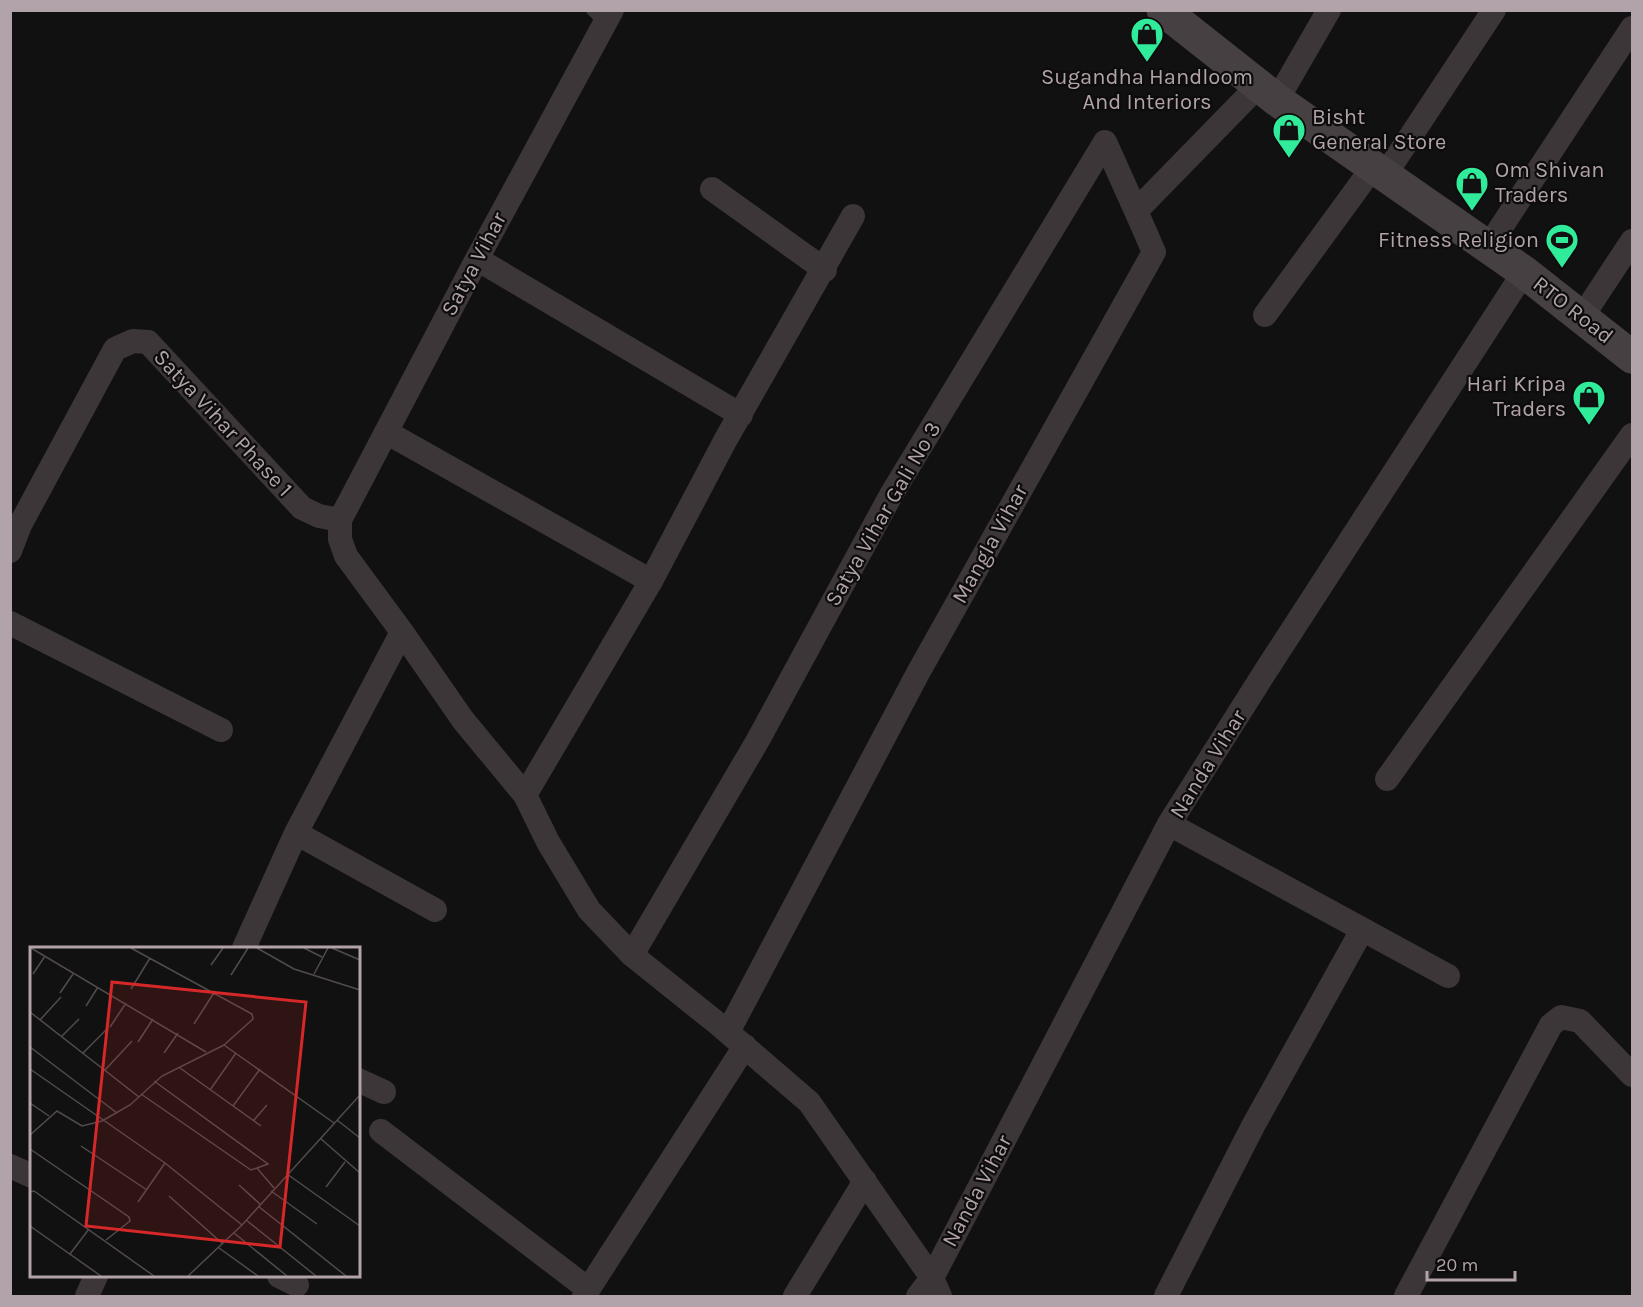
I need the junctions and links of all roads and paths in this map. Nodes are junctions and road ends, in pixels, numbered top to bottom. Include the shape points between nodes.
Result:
1 (1163, 10) edge
2 (1329, 10) edge
3 (1494, 10) edge
4 (603, 14) edge
5 (1632, 28) edge
6 (1268, 93) junction
7 (1379, 171) junction
8 (712, 189) dead end
9 (1136, 211) junction
10 (854, 216) dead end
11 (1632, 241) edge
12 (1488, 247) junction
13 (477, 259) junction
14 (825, 270) junction
15 (1524, 272) junction
16 (1265, 315) dead end
17 (1582, 317) junction
18 (1632, 357) edge
19 (741, 415) junction
20 (386, 432) junction
21 (1632, 435) edge
22 (340, 520) junction
23 (10, 551) edge
24 (651, 581) junction
25 (10, 623) edge
26 (402, 632) junction
27 (221, 730) dead end
28 (1387, 779) dead end
29 (525, 795) junction
30 (1169, 824) junction
31 (296, 833) junction
32 (435, 910) dead end
33 (1362, 930) junction
34 (244, 947) edge
35 (632, 955) junction
36 (1448, 976) dead end
37 (736, 1039) junction
38 (1632, 1075) edge
39 (360, 1081) edge
40 (384, 1092) dead end
41 (381, 1131) dead end
42 (10, 1166) edge
43 (30, 1175) edge
44 (865, 1181) junction
45 (95, 1277) edge
46 (930, 1290) edge
47 (586, 1293) edge
48 (87, 1296) edge
49 (795, 1296) edge
50 (1166, 1296) edge
51 (1407, 1296) edge

1 - 6 street, RTO Road
2 - 6 street
3 - 7 street
4 - 13 street, Satya Vihar
5 - 12 street
6 - 7 street, RTO Road
6 - 9 street
7 - 12 street, RTO Road
7 - 16 street
8 - 14 street
9 - 35 street, Satya Vihar Gali No 3 via 1105,142 891,495 758,740
9 - 37 street, Mangla Vihar via 1154,252 918,673
10 - 14 street
11 - 17 street
12 - 15 street, RTO Road
13 - 19 street
13 - 20 street, Satya Vihar
14 - 19 street
15 - 17 street, RTO Road
15 - 30 street, Nanda Vihar
17 - 18 street, RTO Road
19 - 24 street
20 - 22 street, Satya Vihar
20 - 24 street
21 - 28 street
22 - 23 street, Satya Vihar Phase 1 via 302,508 148,342 133,340 115,349 20,525
22 - 26 street via 340,539 346,556
24 - 29 street
25 - 27 street
26 - 29 street via 463,720
26 - 31 street
29 - 35 street via 589,910
30 - 33 street
30 - 46 street, Nanda Vihar
31 - 32 street
31 - 34 street
33 - 36 street
33 - 50 street via 1253,1126
35 - 37 street
37 - 44 street via 809,1102
37 - 47 street
38 - 51 street via 1580,1021 1561,1017 1551,1025
39 - 40 street
41 - 47 street
42 - 43 street
44 - 46 street
44 - 49 street
45 - 48 street

